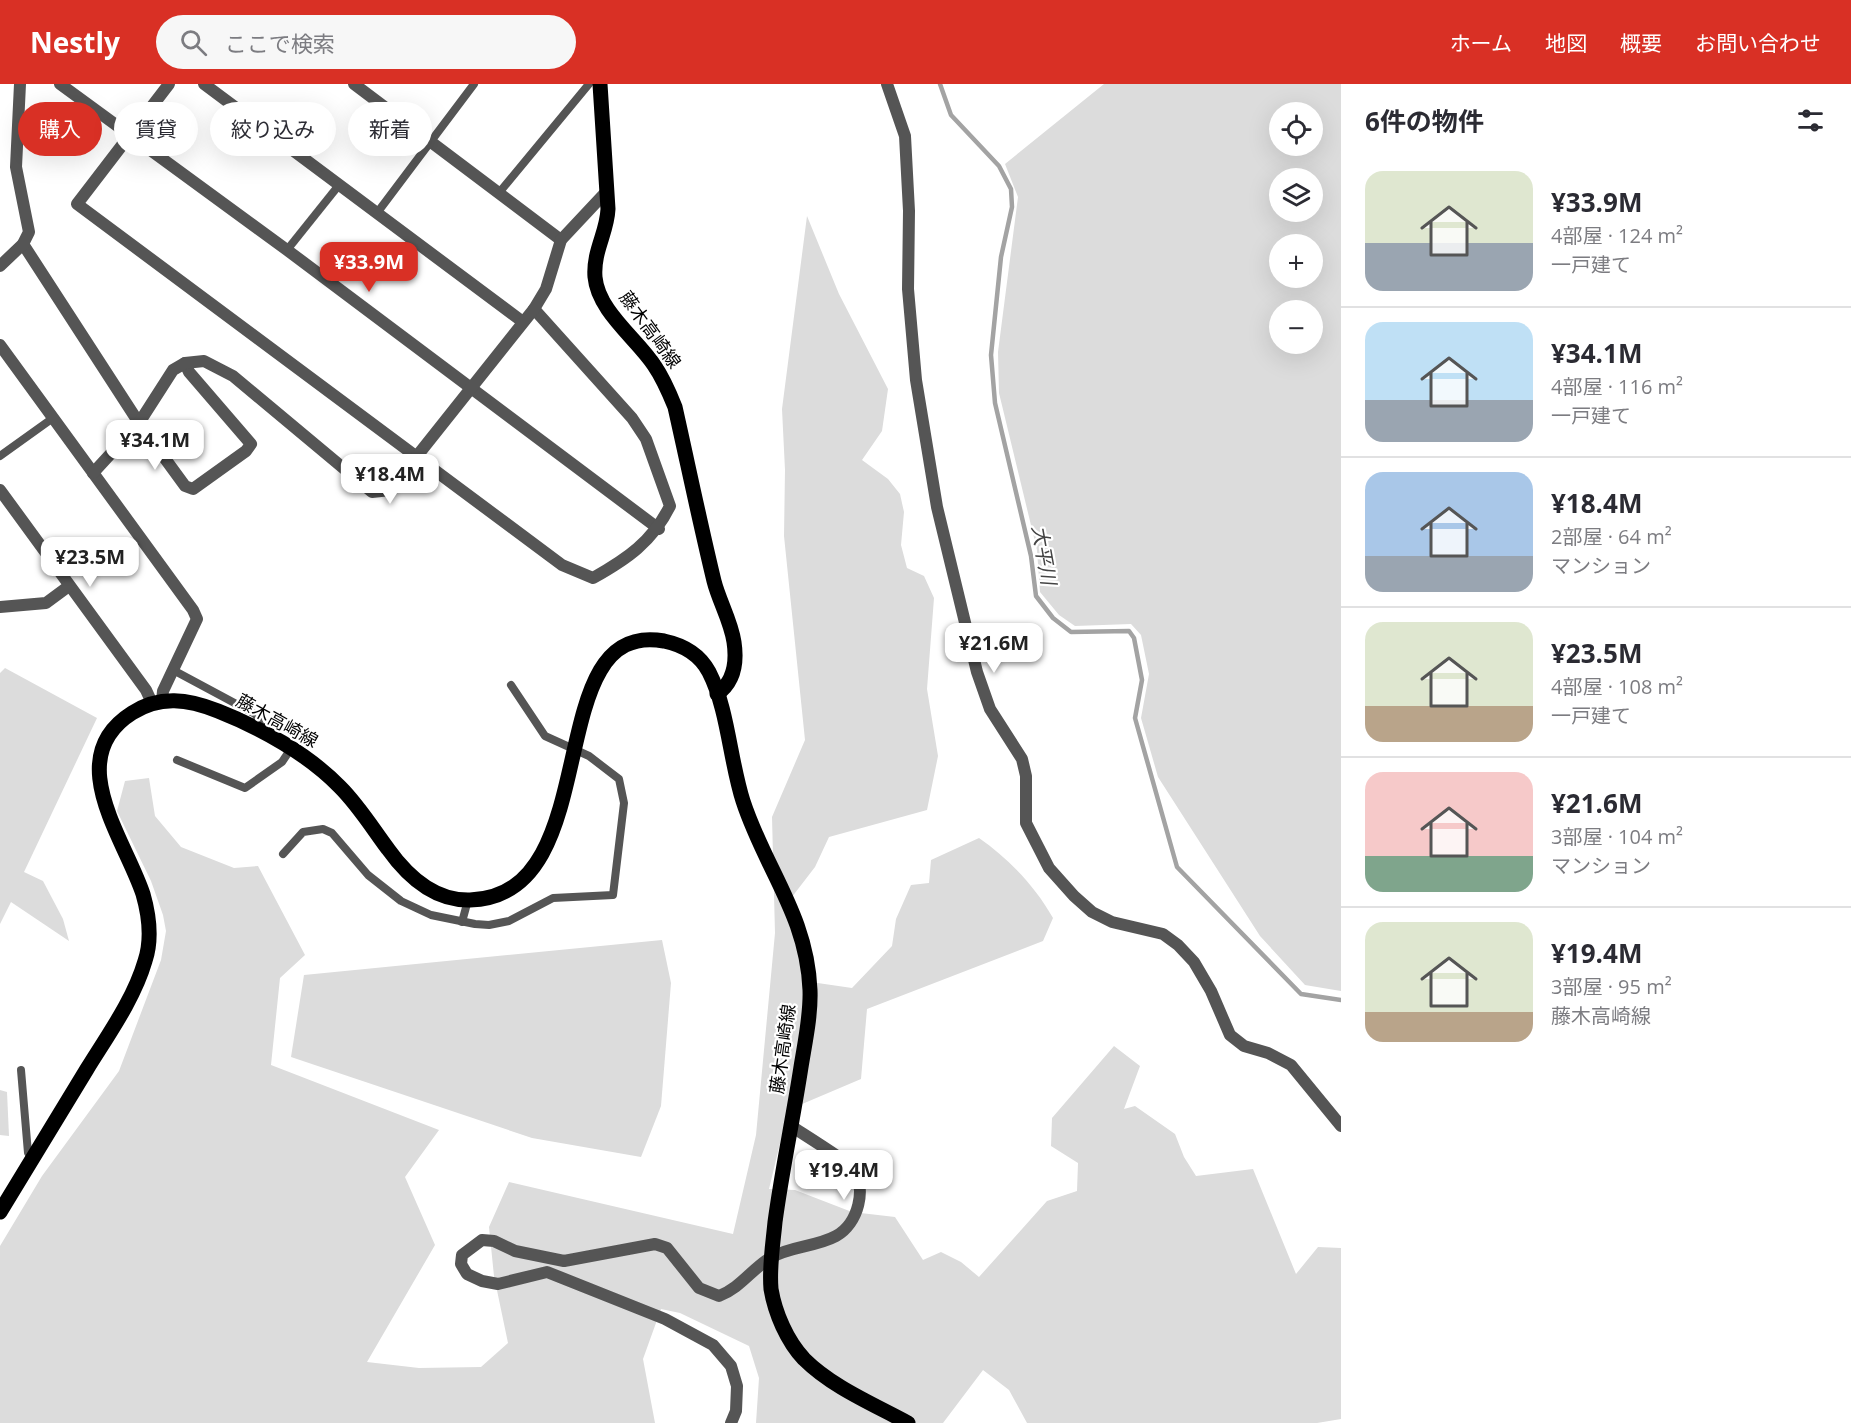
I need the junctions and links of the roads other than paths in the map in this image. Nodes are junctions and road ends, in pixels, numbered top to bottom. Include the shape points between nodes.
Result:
1 (20, 84) edge
2 (60, 84) edge
3 (169, 84) edge
4 (204, 84) edge
5 (354, 84) edge
6 (474, 84) edge
7 (589, 84) edge
8 (600, 84) edge
9 (887, 84) edge
10 (155, 102) edge
11 (377, 102) edge
12 (114, 125) edge
13 (432, 138) edge
14 (432, 144) edge
15 (114, 156) edge
16 (157, 156) edge
17 (419, 156) edge
18 (339, 185) junction
19 (606, 192) junction
20 (498, 194) junction
21 (377, 213) junction
22 (561, 240) junction
23 (23, 244) junction
24 (287, 250) junction
25 (0, 266) edge
26 (534, 309) junction
27 (523, 322) junction
28 (0, 345) edge
29 (185, 363) junction
30 (470, 389) junction
31 (52, 418) junction
32 (139, 423) junction
33 (417, 455) junction
34 (0, 456) edge
35 (93, 473) junction
36 (0, 490) edge
37 (659, 529) junction
38 (69, 586) junction
39 (0, 607) edge
40 (173, 670) junction
41 (511, 685) dead end
42 (717, 694) junction
43 (157, 702) junction
44 (262, 732) junction
45 (290, 750) junction
46 (574, 750) junction
47 (177, 760) dead end
48 (283, 854) dead end
49 (468, 900) junction
50 (462, 922) junction
51 (21, 1070) dead end
52 (791, 1126) junction
53 (1341, 1126) edge
54 (33, 1158) junction
55 (0, 1212) edge
56 (771, 1258) junction
57 (731, 1423) edge
58 (908, 1423) edge

1 - 23 street via 15,151 17,181 29,232
2 - 12 street
3 - 10 street
4 - 18 street
5 - 11 street
6 - 13 lane
7 - 20 lane
8 - 19 main road, 藤木高崎線
9 - 53 street via 904,136 909,211 908,289 916,380 937,507 977,672 990,709 1022,759 1026,823 1049,868 1074,896 1092,912 1112,922 1163,933 1178,945 1194,962 1211,991 1230,1035 1244,1046 1291,1065
14 - 20 street
15 - 33 street via 78,204
16 - 24 street
17 - 21 lane
18 - 21 street
18 - 24 lane
19 - 22 street
19 - 42 main road, 藤木高崎線 via 608,219 597,246 595,280 607,306 660,373 675,407 714,578 734,641 735,667 728,686
20 - 22 street
21 - 27 street
22 - 26 street via 546,289
23 - 25 street
23 - 32 street
24 - 30 street
26 - 27 street
26 - 37 street via 632,418 646,439 670,506
27 - 30 street
28 - 31 street
29 - 32 street via 173,370
29 - 32 street via 247,437 249,448 190,489
29 - 33 street via 204,361 233,376 372,492 390,490
30 - 33 street
30 - 37 street
31 - 34 lane
31 - 35 street
32 - 35 street
33 - 37 street via 562,565 594,578
35 - 40 street via 197,620
36 - 38 street
38 - 39 street via 46,603
38 - 43 street
40 - 43 street
40 - 44 lane via 255,714
41 - 46 lane via 545,736
42 - 46 main road, 藤木高崎線 via 707,669 687,650 651,640 625,646 603,666 590,690
42 - 52 main road, 藤木高崎線 via 745,807 800,927 805,949 810,997
43 - 44 main road, 藤木高崎線 via 195,703
43 - 54 main road via 116,727 102,752 100,773 108,813 144,900 149,932 146,959 120,1015
44 - 45 main road, 藤木高崎線
45 - 47 lane via 282,762 245,788
45 - 49 main road, 藤木高崎線 via 342,789 406,872 438,894
46 - 49 main road, 藤木高崎線 via 558,820 543,854 533,868 505,891
46 - 50 lane via 613,773 624,797 613,895 553,898 489,926
48 - 50 lane via 303,832 323,829 332,833 368,875 401,902 431,915
49 - 50 lane
51 - 54 lane via 28,1153
52 - 56 main road, 藤木高崎線
52 - 56 street via 852,1167 859,1186 859,1207 837,1236
54 - 55 main road
56 - 57 street via 733,1291 719,1296 699,1288 667,1248 655,1244 564,1262 482,1240 462,1254 461,1264 467,1274 482,1281 498,1284 547,1272 665,1319 713,1345 731,1366 737,1386 736,1411
56 - 58 main road, 藤木高崎線 via 774,1302 800,1355 850,1392

